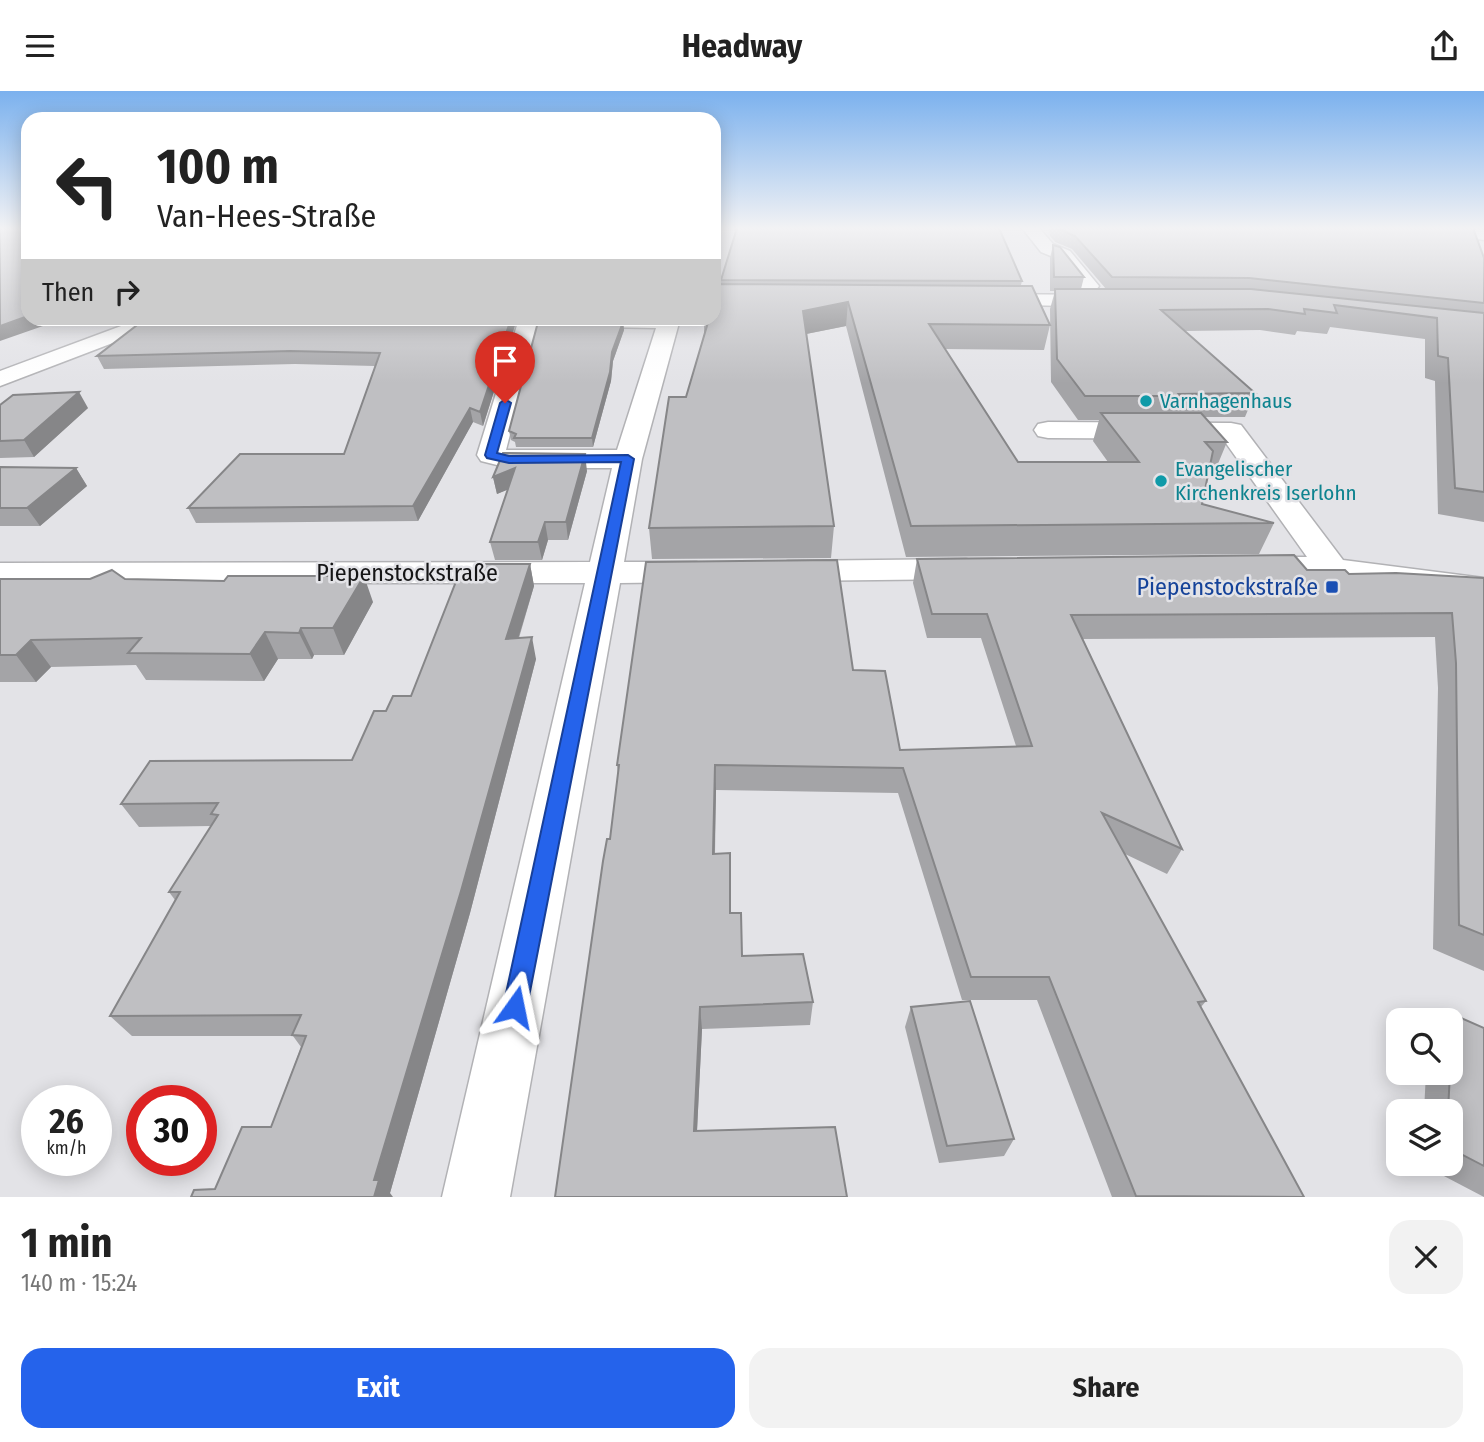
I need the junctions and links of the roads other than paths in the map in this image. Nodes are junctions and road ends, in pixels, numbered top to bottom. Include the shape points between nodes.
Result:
1 (1084, 280) edge
2 (963, 300) edge
3 (1102, 301) junction
4 (1127, 301) edge
5 (140, 326) edge
6 (526, 326) edge
7 (667, 326) edge
8 (0, 379) edge
9 (1048, 430) dead end
10 (628, 459) junction
11 (1217, 567) edge
12 (1331, 567) junction
13 (995, 569) edge
14 (0, 573) edge
15 (606, 573) junction
16 (1484, 589) edge
17 (476, 1197) edge

1 - 3 street
2 - 3 street
3 - 4 street
5 - 8 street
6 - 10 street via 491,455 509,460
7 - 10 street
9 - 12 street via 1231,431
10 - 15 street
11 - 12 street
12 - 16 street
13 - 15 street, Piepenstockstraße
14 - 15 street, Piepenstockstraße
15 - 17 street

